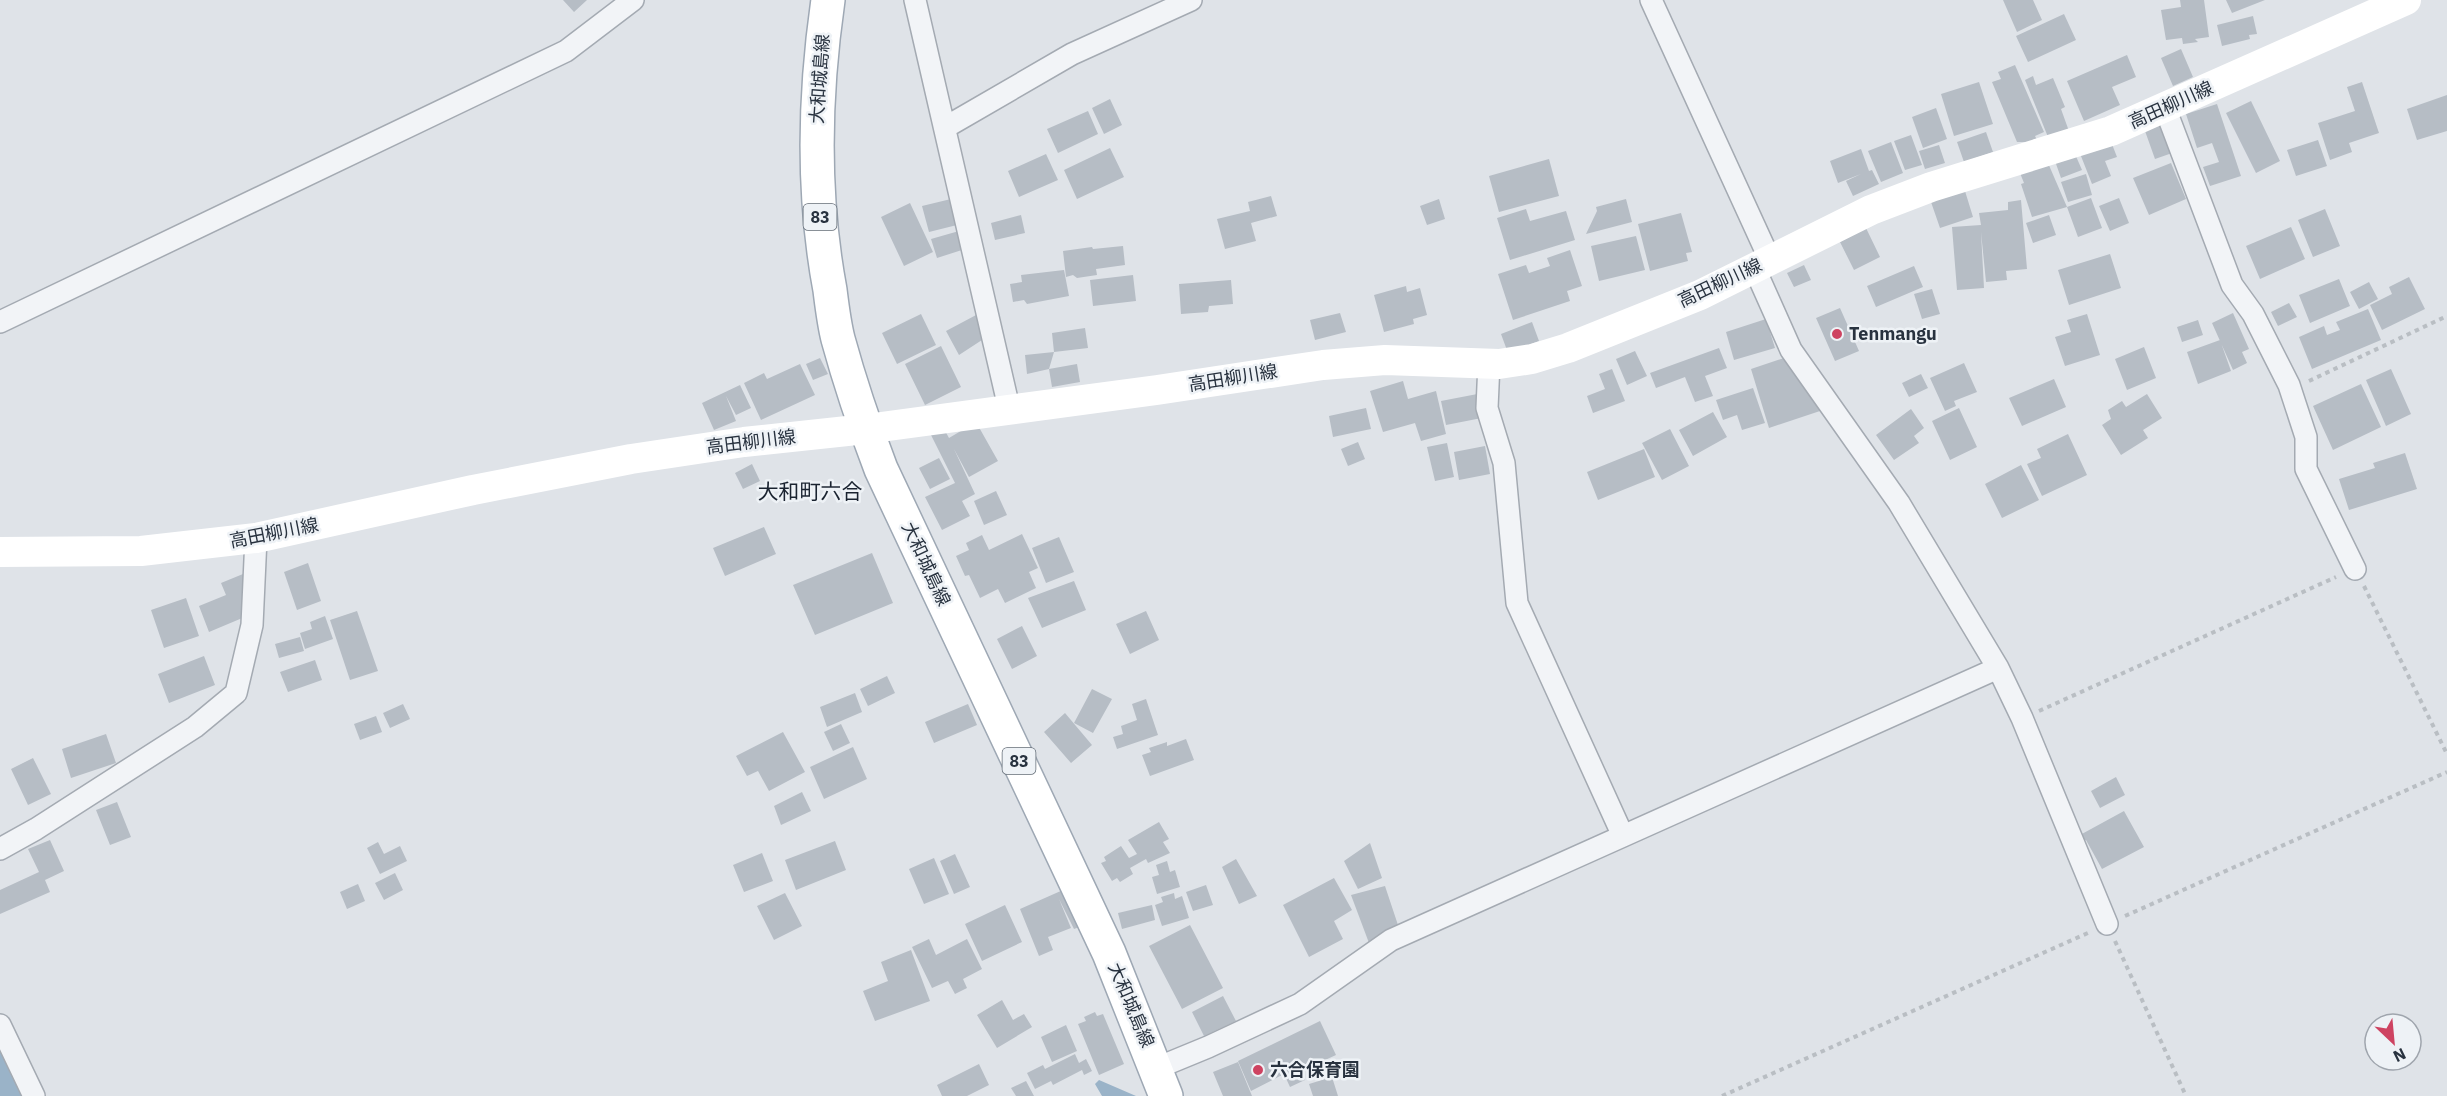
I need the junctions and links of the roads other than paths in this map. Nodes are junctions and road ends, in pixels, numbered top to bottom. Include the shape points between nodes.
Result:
1 (633, 0) edge
2 (828, 0) edge
3 (915, 0) edge
4 (1191, 0) edge
5 (1651, 0) edge
6 (2406, 0) edge
7 (2165, 108) junction
8 (946, 127) junction
9 (1762, 264) junction
10 (0, 322) edge
11 (1489, 363) junction
12 (1010, 408) junction
13 (866, 429) junction
14 (256, 538) junction
15 (0, 552) edge
16 (2355, 568) road end
17 (1998, 668) junction
18 (1623, 836) junction
19 (0, 849) edge
20 (2107, 924) road end
21 (0, 1025) edge
22 (1162, 1082) edge
23 (34, 1096) edge

1 - 10 street via 566,51
2 - 13 main road, 大和城島線 / 83 via 816,110 819,210 838,338
3 - 8 street
4 - 8 street via 1072,54
5 - 9 street
6 - 7 main road, 高田柳川線
7 - 9 main road, 高田柳川線 via 2110,131 1931,187 1871,210
7 - 16 street via 2232,285 2253,314 2289,385 2306,437 2307,469
8 - 12 street
9 - 11 main road, 高田柳川線 via 1700,295 1568,348 1532,359
9 - 17 street via 1791,350 1899,503
11 - 12 main road, 高田柳川線 via 1385,360 1323,365
11 - 18 street via 1487,408 1504,463 1517,603
12 - 13 main road, 高田柳川線
13 - 14 main road, 高田柳川線 via 631,459
13 - 22 main road, 大和城島線 / 83 via 881,469 1108,953
14 - 15 main road, 高田柳川線 via 141,551
14 - 19 street via 252,625 236,693 195,727
17 - 18 street
17 - 20 street
18 - 22 street via 1391,940 1300,1004 1208,1047
21 - 23 street

